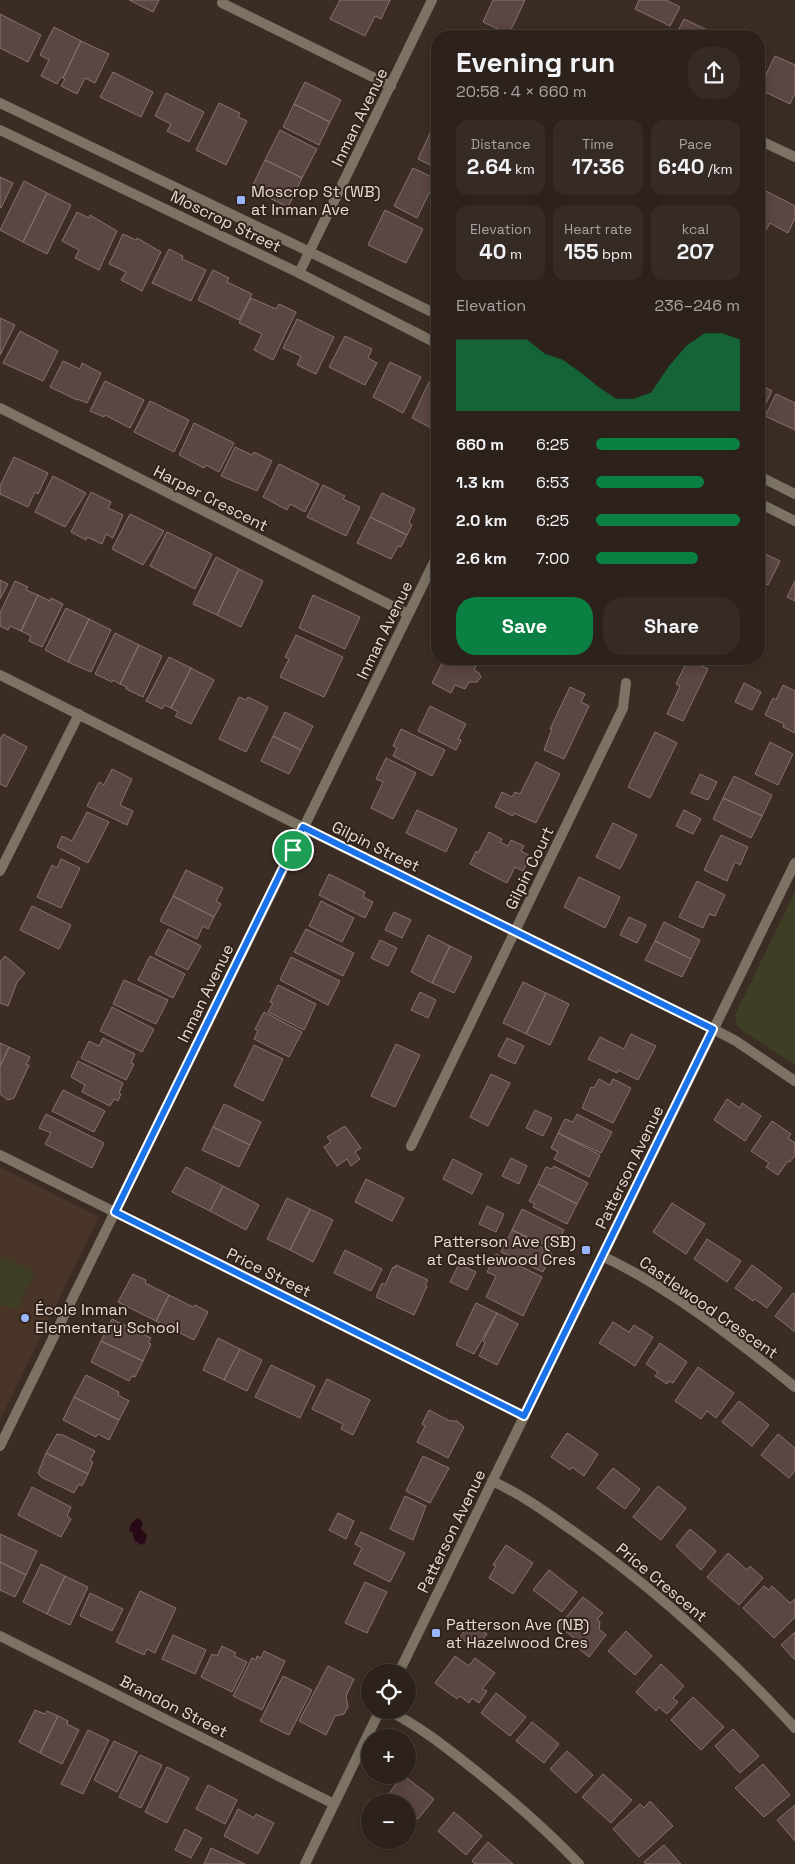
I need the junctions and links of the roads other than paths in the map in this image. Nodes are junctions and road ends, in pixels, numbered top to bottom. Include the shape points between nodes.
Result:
1 (432, 0) edge
2 (222, 3) dead end
3 (391, 86) junction
4 (0, 103) edge
5 (0, 130) edge
6 (765, 143) edge
7 (795, 158) edge
8 (310, 252) junction
9 (299, 273) junction
10 (431, 312) edge
11 (431, 340) edge
12 (0, 408) edge
13 (765, 479) edge
14 (795, 494) edge
15 (765, 506) edge
16 (795, 521) edge
17 (431, 568) edge
18 (408, 614) junction
19 (0, 674) edge
20 (626, 683) dead end
21 (80, 714) junction
22 (303, 827) junction
23 (795, 863) edge
24 (0, 871) edge
25 (514, 932) junction
26 (713, 1029) junction
27 (795, 1081) edge
28 (411, 1146) dead end
29 (0, 1155) edge
30 (115, 1212) junction
31 (602, 1256) junction
32 (795, 1387) edge
33 (524, 1416) junction
34 (0, 1446) edge
35 (492, 1481) junction
36 (0, 1636) edge
37 (403, 1664) edge
38 (376, 1719) edge
39 (406, 1719) edge
40 (795, 1728) edge
41 (334, 1804) junction
42 (305, 1864) edge
43 (579, 1864) edge

1 - 3 street, Inman Avenue
2 - 3 street
3 - 8 street, Inman Avenue
4 - 8 street, Moscrop Street
5 - 9 street, Moscrop Street
6 - 7 street
8 - 9 street, Inman Avenue
8 - 10 street, Moscrop Street
9 - 11 street, Moscrop Street
12 - 18 street, Harper Crescent
13 - 14 street
15 - 16 street
17 - 18 street, Inman Avenue
18 - 22 street, Inman Avenue
19 - 21 street, Gilpin Street
20 - 25 street, Gilpin Court via 623,708
21 - 22 street, Gilpin Street
21 - 24 street
22 - 25 street, Gilpin Street
22 - 30 street, Inman Avenue
23 - 26 street, Patterson Avenue
25 - 26 street, Gilpin Street
25 - 28 street, Gilpin Court
26 - 27 street, Gilpin Street
26 - 31 street, Patterson Avenue
29 - 30 street, Price Street
30 - 33 street, Price Street
30 - 34 street, Inman Avenue
31 - 32 street, Castlewood Crescent via 626,1267 700,1315
31 - 33 street, Patterson Avenue
33 - 35 street, Patterson Avenue
35 - 37 street, Patterson Avenue
35 - 40 street, Price Crescent via 518,1493 636,1578 721,1651
36 - 41 street, Brandon Street
38 - 41 street
39 - 43 street via 515,1802
41 - 42 street

